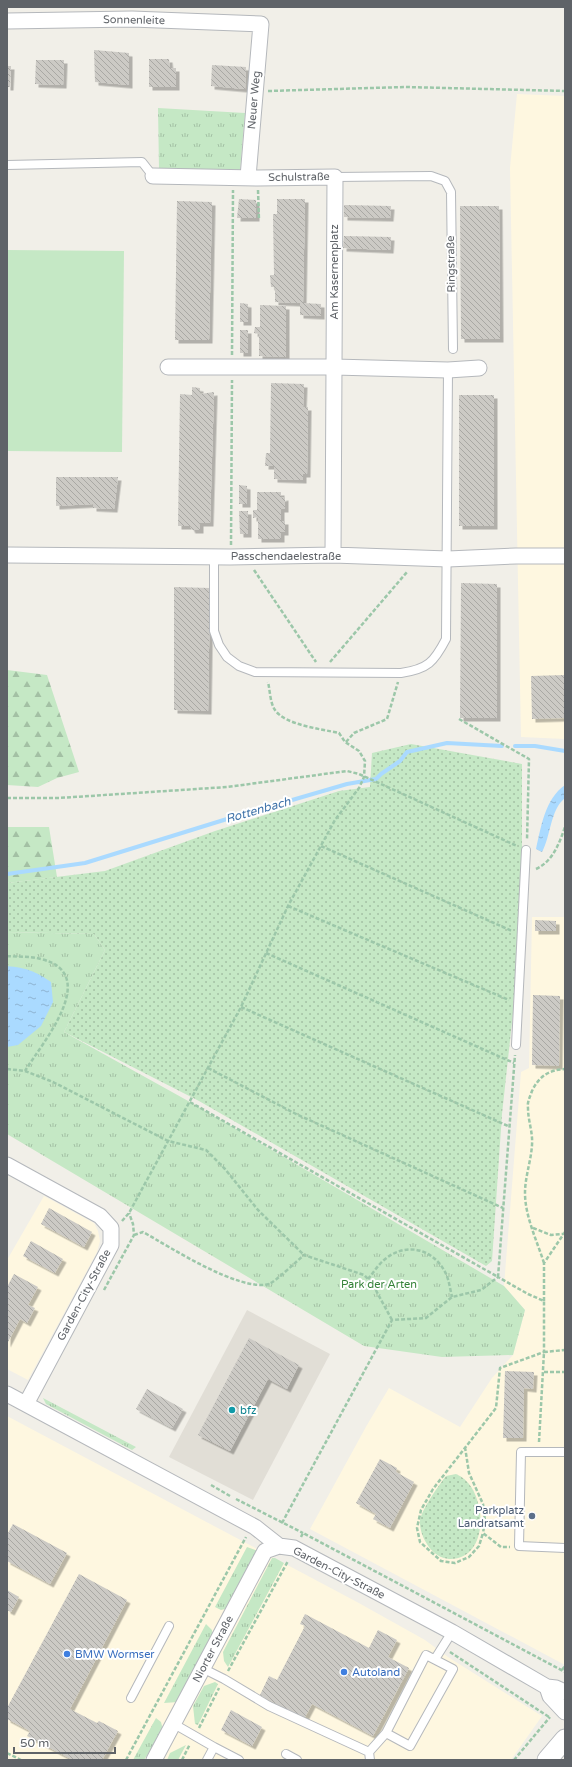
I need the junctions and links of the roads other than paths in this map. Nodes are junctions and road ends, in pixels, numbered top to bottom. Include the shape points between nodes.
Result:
1 (7, 21) edge
2 (261, 24) joint
3 (7, 165) edge
4 (153, 176) joint
5 (253, 177) junction
6 (335, 177) junction
7 (445, 181) joint
8 (453, 349) dead end
9 (168, 367) dead end
10 (334, 367) junction
11 (478, 368) dead end
12 (448, 370) junction
13 (7, 555) edge
14 (333, 555) junction
15 (214, 556) junction
16 (565, 556) edge
17 (448, 559) junction
18 (526, 850) road end
19 (516, 1045) road end
20 (7, 1165) edge
21 (7, 1394) edge
22 (26, 1404) junction
23 (565, 1452) edge
24 (287, 1547) junction
25 (565, 1548) edge
26 (169, 1626) dead end
27 (452, 1632) junction
28 (435, 1659) junction
29 (202, 1668) junction
30 (547, 1687) junction
31 (565, 1692) edge
32 (131, 1698) dead end
33 (558, 1712) edge
34 (174, 1724) junction
35 (386, 1733) junction
36 (565, 1739) edge
37 (214, 1747) junction
38 (286, 1754) dead end
39 (370, 1756) edge
40 (154, 1760) edge
41 (207, 1760) edge
42 (239, 1760) edge
43 (298, 1760) edge
44 (547, 1760) edge

1 - 2 street, Sonnenleite via 132,19
2 - 5 street, Neuer Weg via 255,91
3 - 4 lane via 142,162
4 - 5 street, Schulstraße
5 - 6 street, Schulstraße
6 - 7 lane, Schulstraße via 431,176
6 - 10 street, Am Kasernenplatz
7 - 8 lane, Ringstraße via 451,192
9 - 10 street
10 - 12 street
10 - 14 street, Am Kasernenplatz
11 - 12 street
12 - 17 lane
13 - 15 street, Passchendaelestraße
14 - 15 street, Passchendaelestraße
14 - 17 street, Passchendaelestraße
15 - 17 lane via 214,631 227,657 239,666 255,672 402,673 416,671 431,663 446,639
16 - 17 street, Passchendaelestraße
18 - 19 lane
20 - 22 street, Garden-City-Straße via 100,1216 111,1228 111,1245
21 - 22 street, Garden-City-Straße
22 - 24 street, Garden-City-Straße via 251,1532
23 - 25 lane via 521,1452 519,1546
24 - 27 street, Garden-City-Straße
24 - 29 street, Niorter Straße via 265,1551
26 - 32 lane
27 - 28 lane
27 - 30 street, Garden-City-Straße
28 - 35 lane via 426,1655
28 - 35 lane via 453,1669 410,1746
29 - 34 street, Niorter Straße
29 - 39 lane via 269,1706
30 - 31 street, Garden-City-Straße
30 - 33 street
34 - 37 lane
34 - 40 street, Niorter Straße
35 - 39 lane
36 - 44 street
37 - 41 lane
37 - 42 lane
38 - 43 lane

